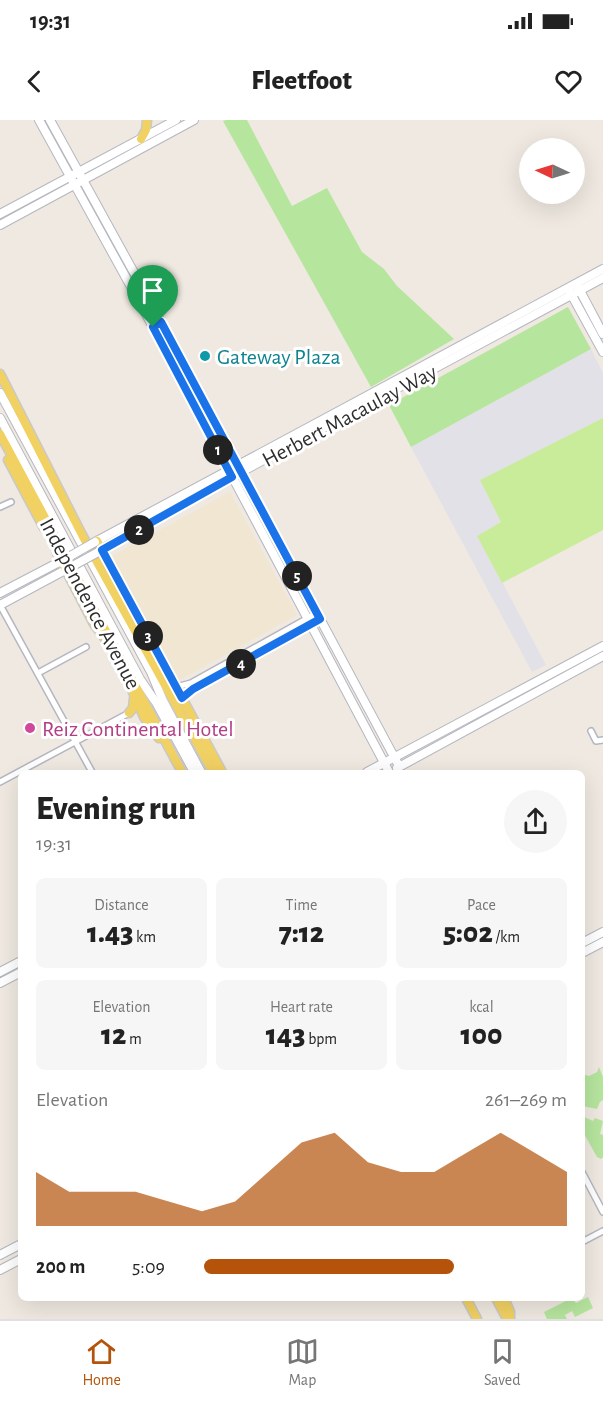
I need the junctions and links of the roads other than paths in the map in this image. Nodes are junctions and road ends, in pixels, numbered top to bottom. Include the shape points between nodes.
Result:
1 (39, 120) edge
2 (50, 120) edge
3 (147, 120) edge
4 (176, 120) edge
5 (194, 120) edge
6 (141, 139) junction
7 (74, 175) junction
8 (78, 183) junction
9 (0, 214) edge
10 (0, 225) edge
11 (603, 269) edge
12 (603, 278) edge
13 (578, 287) junction
14 (570, 292) junction
15 (161, 322) junction
16 (153, 327) junction
17 (603, 334) edge
18 (603, 352) edge
19 (0, 374) edge
20 (0, 393) edge
21 (0, 418) edge
22 (21, 422) junction
23 (2, 433) edge
24 (239, 469) junction
25 (230, 474) junction
26 (11, 502) dead end
27 (0, 507) edge
28 (96, 541) junction
29 (101, 551) junction
30 (63, 560) junction
31 (68, 569) junction
32 (0, 593) edge
33 (0, 605) edge
34 (318, 616) junction
35 (309, 621) junction
36 (86, 646) dead end
37 (603, 646) edge
38 (603, 656) edge
39 (122, 660) junction
40 (38, 673) junction
41 (176, 687) junction
42 (134, 698) junction
43 (182, 698) junction
44 (129, 713) junction
45 (144, 717) junction
46 (591, 731) dead end
47 (603, 740) edge
48 (76, 741) junction
49 (170, 750) junction
50 (394, 758) junction
51 (384, 763) junction
52 (399, 769) edge
53 (22, 770) edge
54 (92, 770) edge
55 (179, 770) edge
56 (193, 770) edge
57 (200, 770) edge
58 (212, 770) edge
59 (221, 770) edge
60 (372, 770) edge
61 (388, 770) edge
62 (18, 772) edge
63 (0, 782) edge
64 (603, 932) edge
65 (585, 941) edge
66 (603, 942) edge
67 (585, 951) edge
68 (18, 963) edge
69 (0, 972) edge
70 (18, 974) edge
71 (0, 983) edge
72 (585, 1178) edge
73 (603, 1212) edge
74 (603, 1231) edge
75 (585, 1240) edge
76 (18, 1246) edge
77 (0, 1255) edge
78 (18, 1260) edge
79 (0, 1270) edge
80 (468, 1301) edge
81 (498, 1301) edge
82 (505, 1301) edge
83 (477, 1319) edge
84 (509, 1319) edge

1 - 7 main road
2 - 7 main road
3 - 6 main road
4 - 6 main road
5 - 8 main road
6 - 7 main road
7 - 8 main road
7 - 9 main road
8 - 10 main road
8 - 15 main road
8 - 16 main road
11 - 13 main road, Herbert Macaulay Way
12 - 13 main road, Herbert Macaulay Way
13 - 14 main road, Herbert Macaulay Way
13 - 17 main road
14 - 18 main road
14 - 24 main road, Herbert Macaulay Way
15 - 16 main road
15 - 24 main road
16 - 25 main road
19 - 22 main road, Independence Avenue
20 - 22 main road, Independence Avenue
21 - 23 main road, Independence Avenue
22 - 57 main road, Independence Avenue
22 - 58 main road, Independence Avenue
23 - 30 main road via 13,470
23 - 39 main road, Independence Avenue
23 - 56 main road, Independence Avenue
24 - 25 main road, Herbert Macaulay Way
24 - 34 main road
25 - 28 main road, Herbert Macaulay Way
25 - 29 main road, Herbert Macaulay Way
25 - 35 main road
26 - 27 street
28 - 29 main road
28 - 30 main road, Herbert Macaulay Way, bridge
29 - 31 main road, Herbert Macaulay Way, bridge
29 - 41 main road
30 - 31 main road
30 - 32 main road, Herbert Macaulay Way
31 - 33 main road, Herbert Macaulay Way
31 - 39 main road via 102,636
33 - 40 street
34 - 35 street
34 - 50 main road
35 - 41 street via 191,683
35 - 43 street
35 - 51 main road
36 - 40 street
37 - 50 main road
38 - 52 main road
39 - 42 main road
39 - 49 main road, Independence Avenue
40 - 48 street
41 - 43 main road
42 - 44 main road
42 - 45 main road
43 - 59 main road
44 - 45 main road
44 - 48 street
45 - 49 main road
46 - 47 street via 596,741
48 - 53 street
48 - 54 street
49 - 55 main road, Independence Avenue
50 - 51 main road
50 - 52 main road
51 - 60 main road
51 - 61 main road
62 - 63 street
64 - 65 main road
66 - 67 main road
68 - 69 main road
70 - 71 main road
72 - 73 street
74 - 75 street
76 - 77 main road
78 - 79 main road
80 - 83 main road
81 - 84 main road
82 - 84 main road

